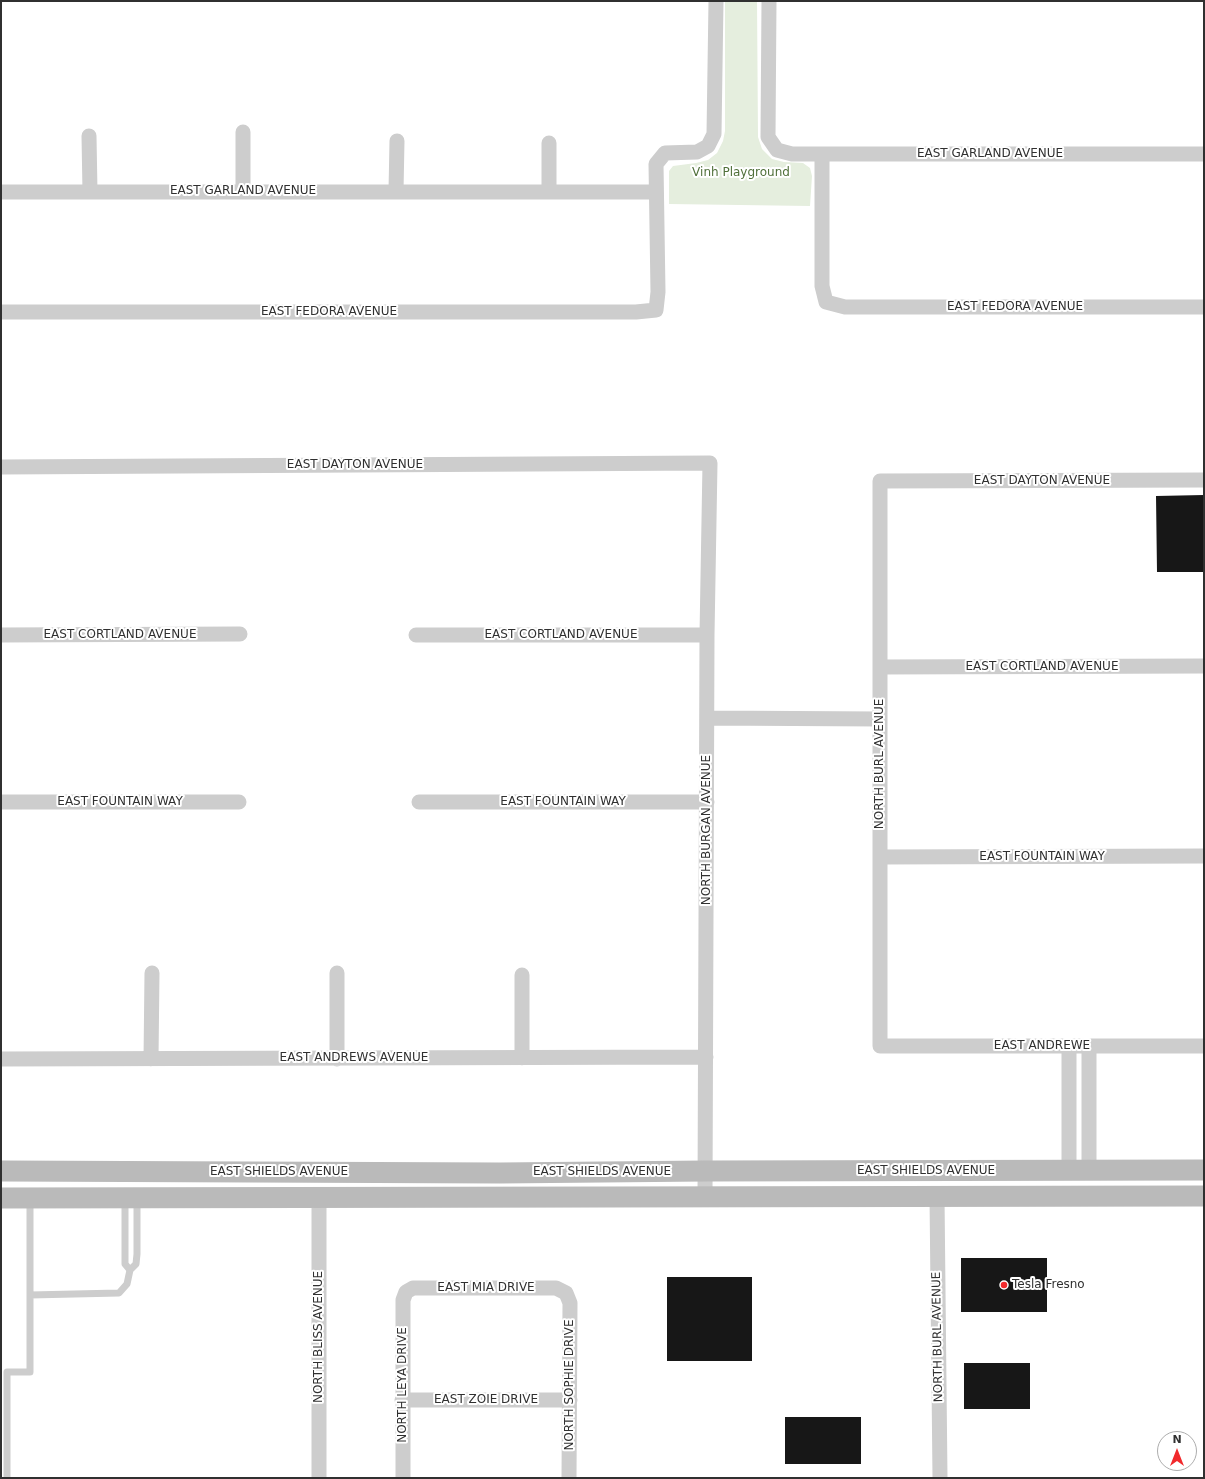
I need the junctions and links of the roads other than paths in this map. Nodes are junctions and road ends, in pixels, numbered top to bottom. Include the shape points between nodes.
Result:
1 (716, 1) edge
2 (768, 1) edge
3 (244, 132) dead end
4 (89, 136) dead end
5 (397, 141) dead end
6 (549, 144) dead end
7 (822, 154) junction
8 (1204, 154) edge
9 (243, 191) junction
10 (396, 191) junction
11 (549, 191) junction
12 (1, 192) edge
13 (90, 192) junction
14 (656, 192) junction
15 (1204, 307) edge
16 (1, 312) edge
17 (710, 463) joint
18 (1, 467) edge
19 (1204, 480) edge
20 (880, 482) joint
21 (240, 634) dead end
22 (1, 635) edge
23 (416, 635) dead end
24 (707, 635) junction
25 (1204, 666) edge
26 (880, 667) junction
27 (706, 718) junction
28 (880, 719) junction
29 (1, 802) edge
30 (239, 802) dead end
31 (419, 802) dead end
32 (707, 802) junction
33 (1204, 856) edge
34 (880, 857) junction
35 (152, 973) dead end
36 (337, 973) dead end
37 (522, 975) dead end
38 (880, 1046) joint
39 (1069, 1046) junction
40 (1089, 1046) junction
41 (1204, 1046) edge
42 (706, 1057) junction
43 (522, 1058) junction
44 (1, 1059) edge
45 (151, 1059) junction
46 (337, 1059) junction
47 (1204, 1170) edge
48 (705, 1171) junction
49 (1079, 1171) junction
50 (1, 1172) edge
51 (315, 1172) junction
52 (500, 1173) junction
53 (131, 1196) junction
54 (706, 1196) junction
55 (937, 1196) junction
56 (1204, 1196) edge
57 (319, 1197) junction
58 (1, 1198) edge
59 (30, 1198) junction
60 (130, 1270) junction
61 (406, 1292) joint
62 (566, 1293) joint
63 (30, 1295) junction
64 (402, 1400) junction
65 (570, 1400) junction
66 (7, 1478) edge
67 (319, 1478) edge
68 (403, 1478) edge
69 (569, 1478) edge
70 (940, 1478) edge

1 - 14 street via 714,134 708,146 697,152 665,153 656,164
2 - 7 street, EAST GARLAND AVENUE via 768,137 777,150 792,154
3 - 9 street
4 - 13 street
5 - 10 street
6 - 11 street
7 - 8 street, EAST GARLAND AVENUE
7 - 15 street, EAST FEDORA AVENUE via 822,286 826,302 845,306
9 - 10 street, EAST GARLAND AVENUE
9 - 13 street, EAST GARLAND AVENUE
10 - 11 street, EAST GARLAND AVENUE
11 - 14 street, EAST GARLAND AVENUE
12 - 13 street, EAST GARLAND AVENUE
14 - 16 street, EAST FEDORA AVENUE via 656,310
17 - 18 street, EAST DAYTON AVENUE
17 - 24 street, NORTH BURGAN AVENUE
19 - 20 street, EAST DAYTON AVENUE
20 - 26 street, NORTH BURL AVENUE
21 - 22 street, EAST CORTLAND AVENUE
23 - 24 street, EAST CORTLAND AVENUE
24 - 27 street, NORTH BURGAN AVENUE
25 - 26 street, EAST CORTLAND AVENUE
26 - 28 street, NORTH BURL AVENUE
27 - 28 street
27 - 32 street, NORTH BURGAN AVENUE
28 - 34 street, NORTH BURL AVENUE
29 - 30 street, EAST FOUNTAIN WAY
31 - 32 street, EAST FOUNTAIN WAY
32 - 42 street, NORTH BURGAN AVENUE
33 - 34 street, EAST FOUNTAIN WAY
34 - 38 street, NORTH BURL AVENUE
35 - 45 street
36 - 46 street
37 - 43 street
38 - 39 street, EAST ANDREWE
39 - 40 street, EAST ANDREWE
39 - 49 street
40 - 41 street, EAST ANDREWE
40 - 49 street
42 - 43 street, EAST ANDREWS AVENUE
42 - 48 street, NORTH BURGAN AVENUE
43 - 46 street, EAST ANDREWS AVENUE
44 - 45 street, EAST ANDREWS AVENUE
45 - 46 street, EAST ANDREWS AVENUE
47 - 49 main road, EAST SHIELDS AVENUE
48 - 49 main road, EAST SHIELDS AVENUE
48 - 52 main road, EAST SHIELDS AVENUE
48 - 54 street, NORTH BURGAN AVENUE
50 - 51 main road, EAST SHIELDS AVENUE
51 - 52 main road, EAST SHIELDS AVENUE
51 - 53 main road via 255,1183 148,1184 139,1186
52 - 57 main road via 440,1183 326,1184 320,1190
53 - 57 main road, EAST SHIELDS AVENUE
53 - 59 main road, EAST SHIELDS AVENUE
53 - 60 lane via 125,1264
53 - 60 lane via 137,1254 136,1264
54 - 55 main road, EAST SHIELDS AVENUE
54 - 57 main road, EAST SHIELDS AVENUE
55 - 56 main road, EAST SHIELDS AVENUE
55 - 70 street, NORTH BURL AVENUE
57 - 67 street, NORTH BLISS AVENUE
58 - 59 main road, EAST SHIELDS AVENUE
59 - 63 lane
60 - 63 lane via 127,1284 119,1293
61 - 62 street, EAST MIA DRIVE via 413,1288 556,1288
61 - 64 street, NORTH LEYA DRIVE via 403,1300
62 - 65 street, NORTH SOPHIE DRIVE via 570,1303
63 - 66 lane via 30,1372 7,1372
64 - 65 street, EAST ZOIE DRIVE
64 - 68 street, NORTH LEYA DRIVE
65 - 69 street, NORTH SOPHIE DRIVE

